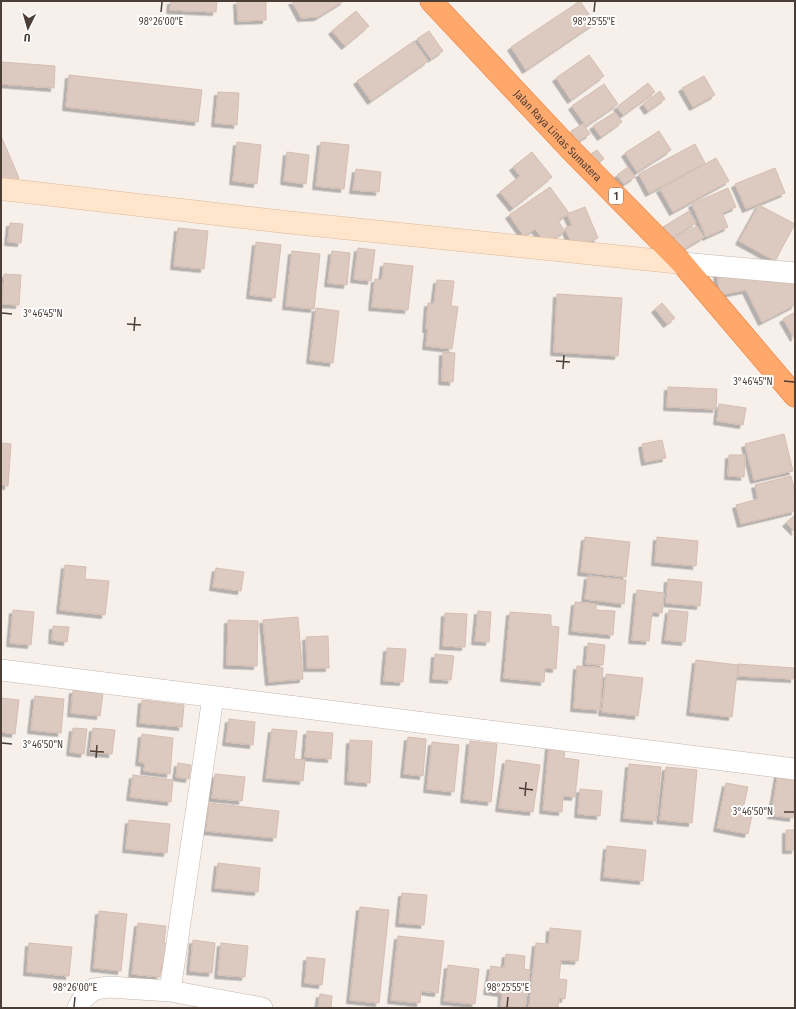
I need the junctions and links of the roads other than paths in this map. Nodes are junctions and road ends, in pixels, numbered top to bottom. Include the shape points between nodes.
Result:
1 (431, 1) edge
2 (1, 189) edge
3 (682, 263) junction
4 (795, 274) edge
5 (795, 396) edge
6 (1, 670) edge
7 (213, 697) junction
8 (795, 769) edge
9 (170, 991) junction
10 (78, 1008) edge
11 (262, 1008) edge

1 - 3 highway, Jalan Raya Lintas Sumatera / 1
2 - 3 street via 285,222
3 - 4 street
3 - 5 highway, Jalan Raya Lintas Sumatera / 1
6 - 7 street
7 - 8 street
7 - 9 street
9 - 10 street via 109,987 94,989 83,998
9 - 11 street

